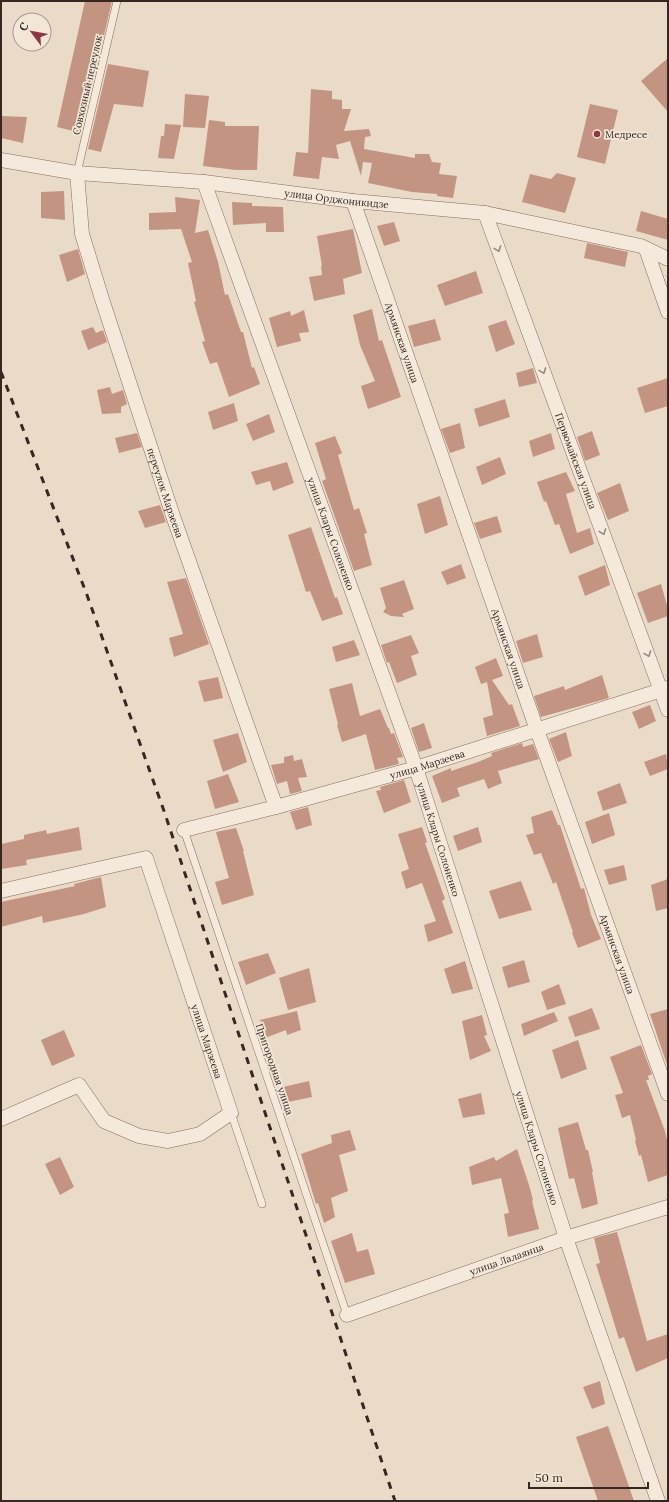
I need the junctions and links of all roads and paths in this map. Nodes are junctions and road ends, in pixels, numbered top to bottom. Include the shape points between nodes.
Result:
1 (117, 1) edge
2 (1, 160) edge
3 (77, 173) junction
4 (204, 182) junction
5 (353, 201) junction
6 (485, 212) junction
7 (646, 249) junction
8 (668, 259) edge
9 (668, 312) edge
10 (665, 689) edge
11 (668, 710) edge
12 (537, 730) junction
13 (416, 768) junction
14 (276, 807) junction
15 (184, 830) joint
16 (1, 891) edge
17 (668, 1094) edge
18 (232, 1113) junction
19 (1, 1119) edge
20 (262, 1204) dead end
21 (668, 1207) edge
22 (566, 1238) junction
23 (347, 1315) joint
24 (658, 1501) edge

1 - 3 lane, Совхозный переулок
2 - 3 street, улица Орджоникидзе
3 - 4 street, улица Орджоникидзе
3 - 14 street, переулок Марзеева via 82,234 102,299 173,516
4 - 5 street, улица Орджоникидзе
4 - 13 street, улица Клары Солоненко
5 - 6 street, улица Орджоникидзе
5 - 12 street, Армянская улица
6 - 7 street, улица Орджоникидзе
6 -> 10 street, Первомайская улица
7 - 8 street, улица Орджоникидзе
7 - 9 street
10 - 11 street, Первомайская улица
10 - 12 street, улица Марзеева
12 - 13 street, улица Марзеева
12 - 17 street, Армянская улица
13 - 14 street, улица Марзеева
13 - 22 street, улица Клары Солоненко
14 - 15 street, улица Марзеева
15 - 23 lane, Пригородная улица
16 - 18 street, улица Марзеева via 146,858
18 - 19 street via 200,1134 168,1141 139,1136 104,1121 79,1085
18 - 20 lane
21 - 22 street, улица Лалаянца
22 - 23 street, улица Лалаянца
22 - 24 street, улица Клары Солоненко

